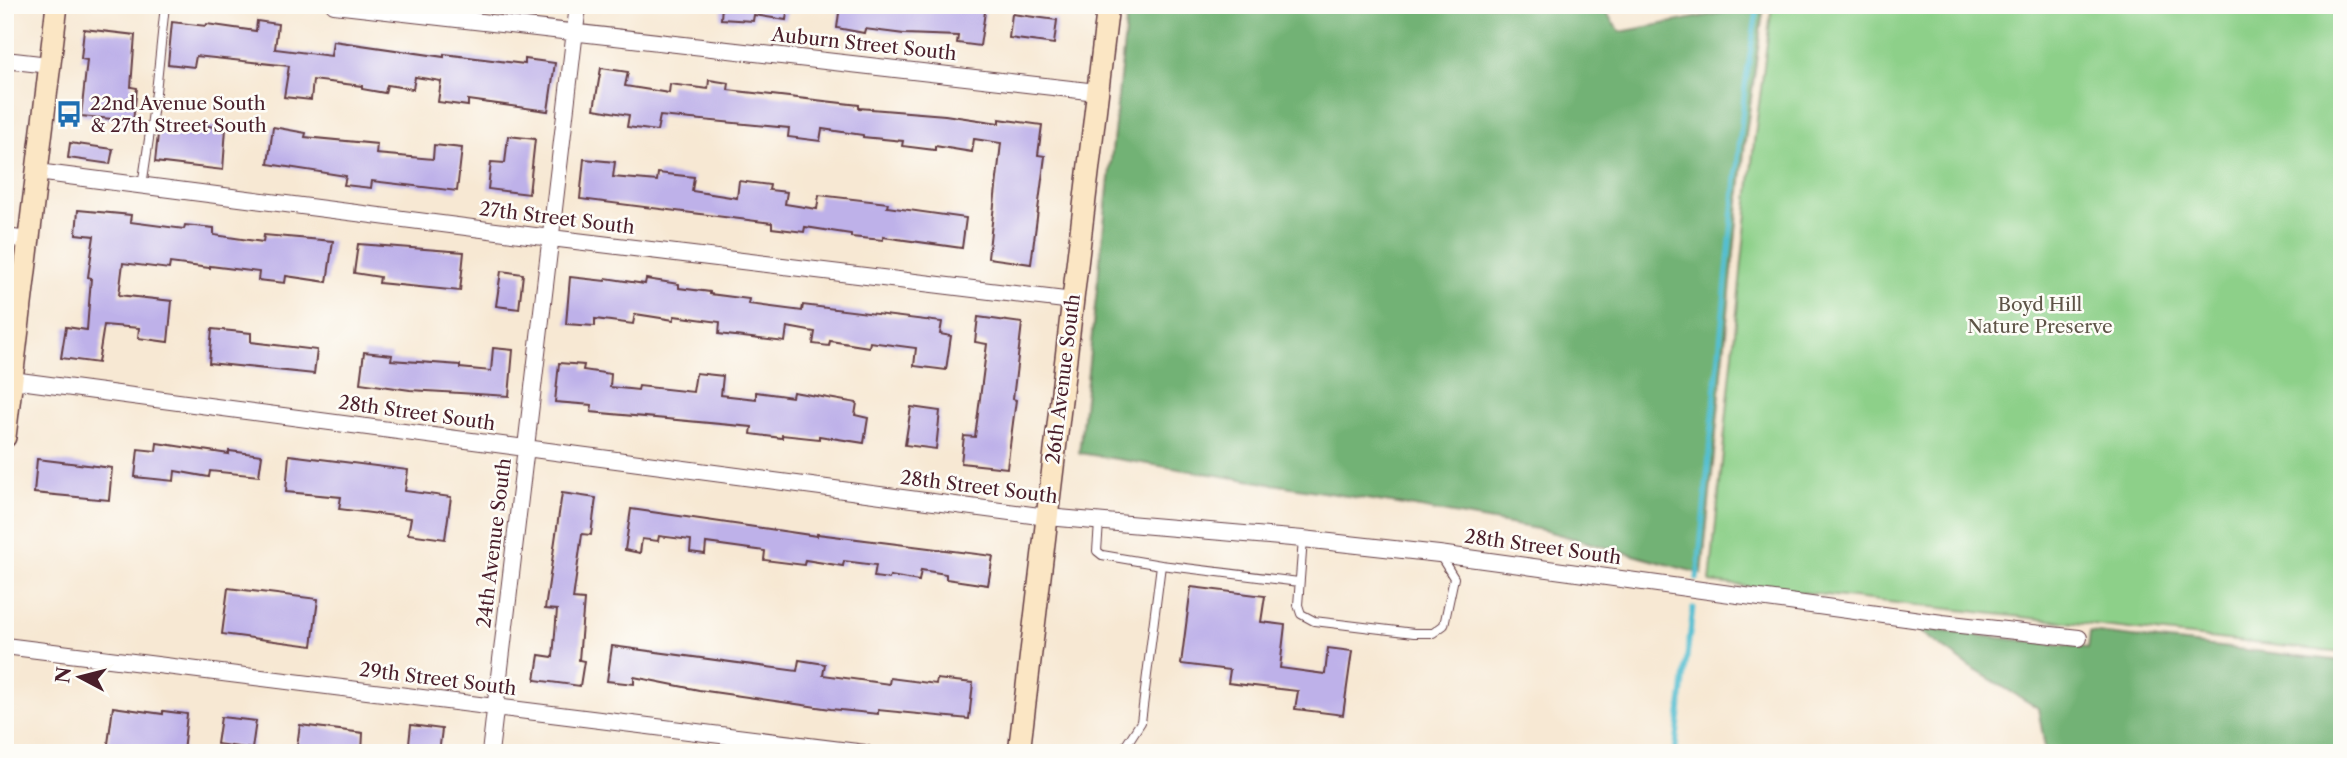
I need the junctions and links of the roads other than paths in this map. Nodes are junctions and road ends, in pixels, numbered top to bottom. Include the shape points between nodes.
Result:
1 (57, 5) edge
2 (165, 5) edge
3 (334, 5) edge
4 (579, 5) edge
5 (1108, 5) edge
6 (575, 33) junction
7 (5, 60) edge
8 (50, 65) junction
9 (1097, 92) junction
10 (37, 172) junction
11 (142, 186) junction
12 (5, 237) edge
13 (551, 238) junction
14 (29, 240) junction
15 (1073, 301) junction
16 (12, 380) junction
17 (5, 436) edge
18 (526, 448) junction
19 (1047, 517) junction
20 (1099, 523) junction
21 (1303, 539) junction
22 (1439, 554) junction
23 (1161, 565) junction
24 (1299, 582) junction
25 (2079, 638) dead end
26 (5, 646) edge
27 (496, 707) junction
28 (1026, 752) edge
29 (490, 753) edge
30 (865, 753) edge
31 (1121, 753) edge

1 - 8 street
2 - 11 lane
3 - 6 street, Auburn Street South
4 - 6 street, 24th Avenue South
5 - 9 street, 26th Avenue South
6 - 9 street, Auburn Street South
6 - 13 street, 24th Avenue South
7 - 8 street
8 - 10 street
9 - 15 street, 26th Avenue South
10 - 11 street, 27th Street South
10 - 14 street
11 - 13 street, 27th Street South
12 - 14 street
13 - 15 street, 27th Street South
13 - 18 street, 24th Avenue South
14 - 16 street
15 - 19 street, 26th Avenue South
16 - 17 street
16 - 18 street, 28th Street South
18 - 19 street, 28th Street South
18 - 27 street, 24th Avenue South
19 - 20 street, 28th Street South
19 - 28 street, 26th Avenue South
20 - 21 street, 28th Street South
20 - 23 lane via 1097,551 1102,555
21 - 22 street, 28th Street South
21 - 24 lane
22 - 24 lane via 1454,578 1444,625 1433,633 1314,621 1301,614
22 - 25 street, 28th Street South
23 - 24 lane
23 - 31 lane via 1141,722
26 - 27 street, 29th Street South
27 - 29 street, 24th Avenue South
27 - 30 street, 29th Street South

